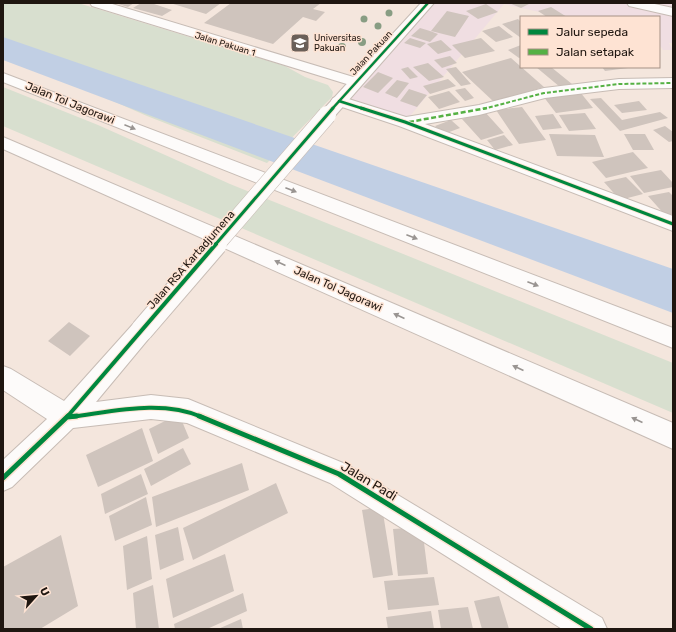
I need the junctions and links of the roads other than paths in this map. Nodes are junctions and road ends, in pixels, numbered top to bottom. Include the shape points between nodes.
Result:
1 (96, 3) edge
2 (428, 3) edge
3 (633, 3) edge
4 (673, 12) edge
5 (3, 77) edge
6 (355, 82) junction
7 (673, 83) edge
8 (333, 108) junction
9 (405, 122) junction
10 (3, 142) edge
11 (673, 224) edge
12 (673, 338) edge
13 (3, 377) edge
14 (68, 417) junction
15 (673, 436) edge
16 (3, 478) edge
17 (591, 629) edge

1 - 6 main road, Jalan Pakuan 1
2 - 6 main road, Jalan Pakuan
3 - 4 main road
5 -> 12 main road, Jalan Tol Jagorawi
6 - 8 main road, Jalan Pakuan
7 - 9 main road via 619,84 544,93 479,110
8 - 9 main road
8 - 14 main road, Jalan RSA Kartadjumena, bridge
9 - 11 main road
15 -> 10 main road, Jalan Tol Jagorawi
13 - 14 main road
14 - 16 main road, Jalan RSA Kartadjumena
14 - 17 main road, Jalan Padi via 151,407 188,411 339,474

